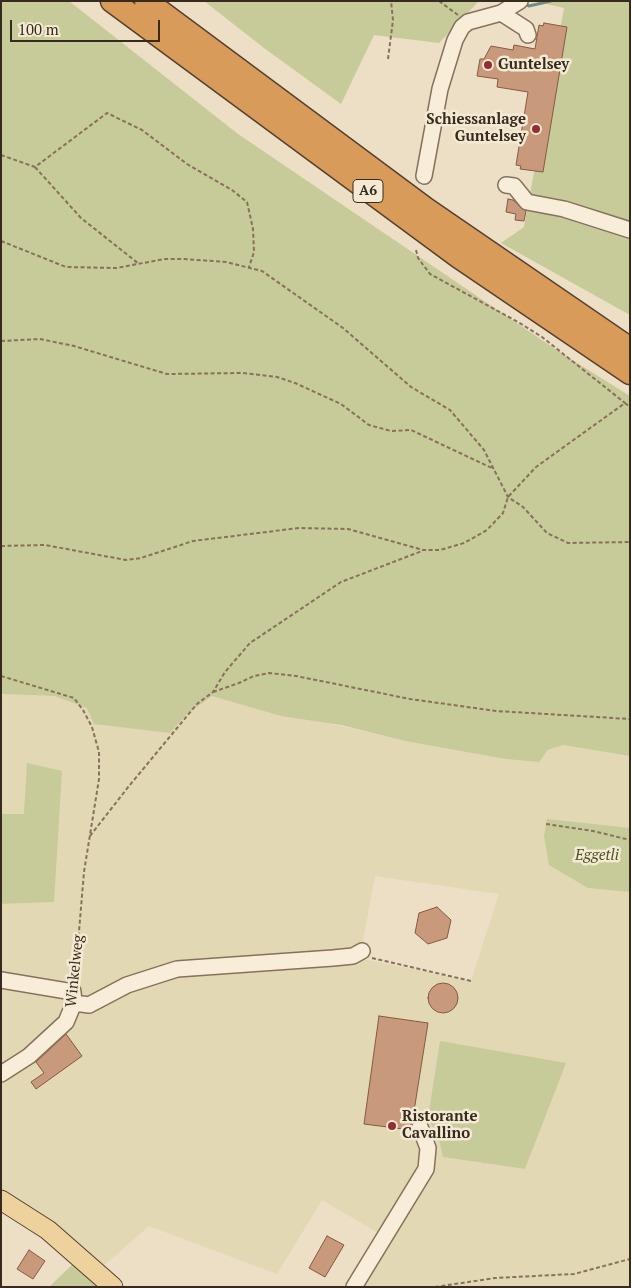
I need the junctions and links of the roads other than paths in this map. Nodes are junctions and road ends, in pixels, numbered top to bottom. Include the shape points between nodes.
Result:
1 (112, 1) edge
2 (146, 1) edge
3 (518, 3) edge
4 (501, 13) junction
5 (528, 36) dead end
6 (424, 176) dead end
7 (506, 185) dead end
8 (630, 230) edge
9 (630, 349) edge
10 (630, 373) edge
11 (362, 951) road end
12 (1, 980) edge
13 (73, 997) junction
14 (1, 1074) edge
15 (420, 1127) dead end
16 (1, 1200) edge
17 (112, 1287) edge
18 (354, 1287) edge

1 - 10 highway, A6 via 458,257
2 - 9 highway, A6 via 426,209
3 - 4 street
4 - 5 street via 526,29
4 - 6 street via 468,22 462,26 455,40 442,82
7 - 8 street via 514,186 527,202 564,209
11 - 13 street via 353,956 333,958 177,969 127,984 89,1006
12 - 13 street
13 - 14 street, Winkelweg via 66,1022 29,1056
15 - 18 street via 428,1148 426,1169
16 - 17 main road via 48,1230

